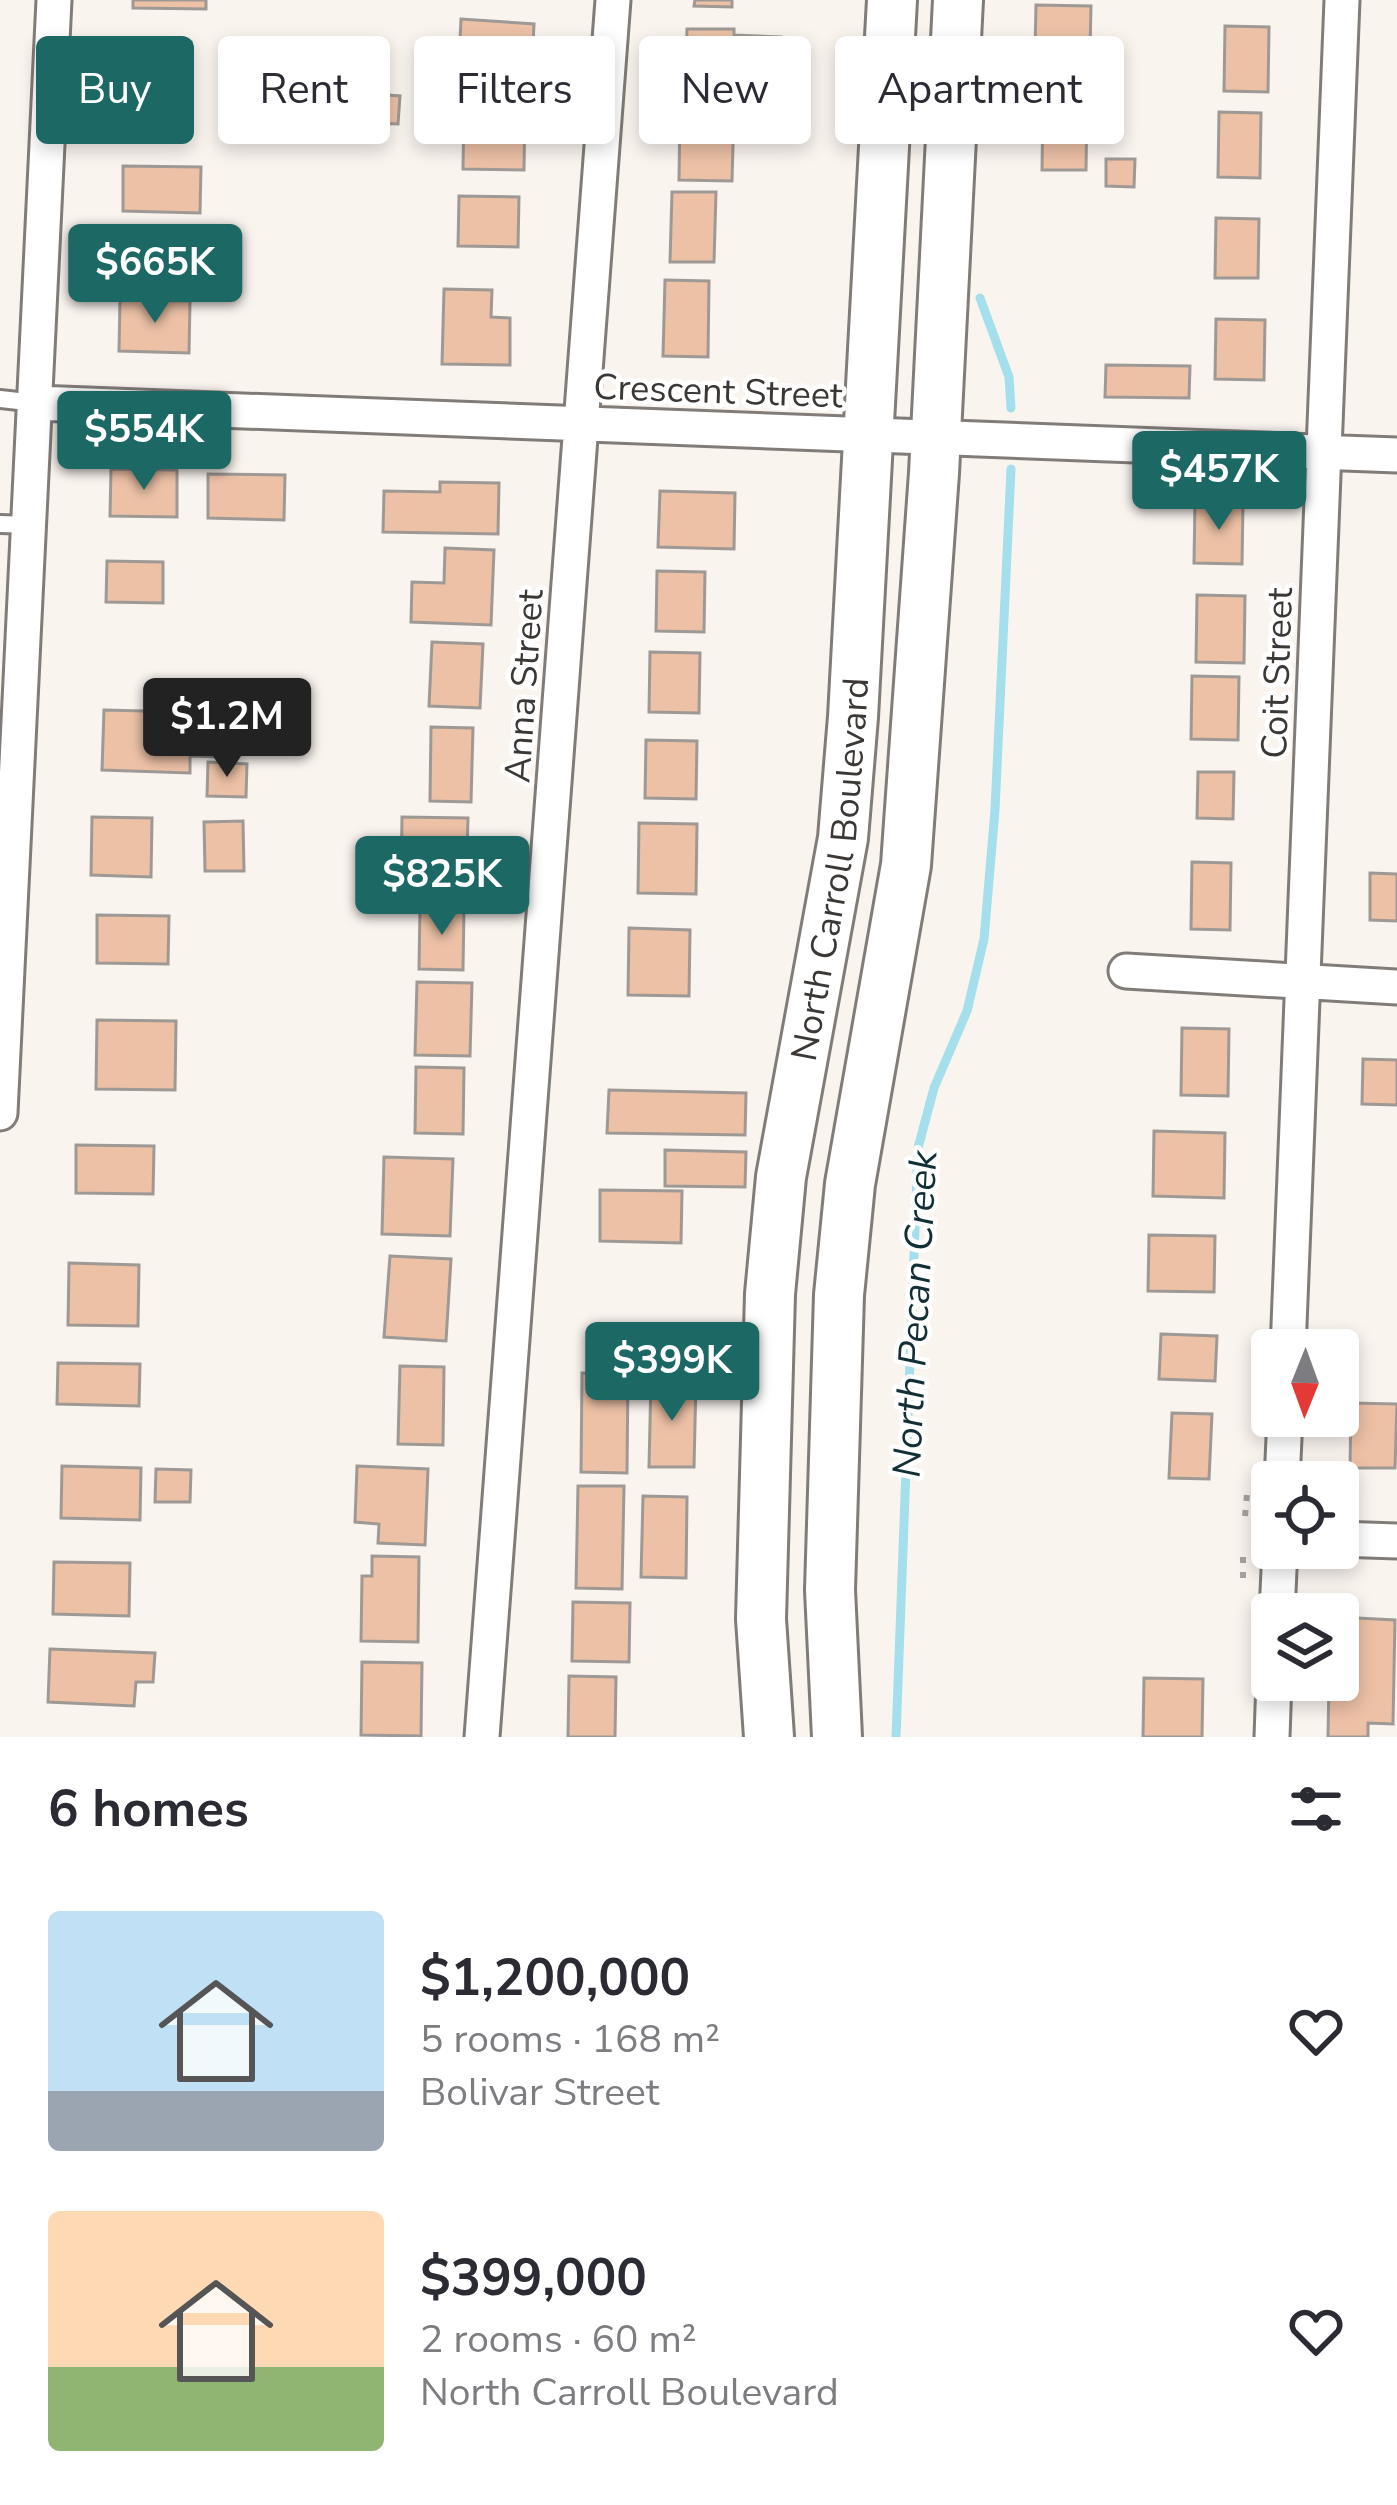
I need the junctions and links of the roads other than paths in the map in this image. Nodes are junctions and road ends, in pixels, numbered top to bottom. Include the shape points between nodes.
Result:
1 (54, 0) edge
2 (613, 0) edge
3 (892, 0) edge
4 (958, 0) edge
5 (1342, 0) edge
6 (0, 399) edge
7 (36, 403) junction
8 (581, 424) junction
9 (867, 435) junction
10 (935, 438) junction
11 (1324, 452) junction
12 (1397, 455) edge
13 (15, 525) edge
14 (10, 713) edge
15 (1126, 970) dead end
16 (1302, 984) junction
17 (1397, 987) edge
18 (0, 1113) edge
19 (1289, 1329) edge
20 (1359, 1540) edge
21 (1397, 1541) edge
22 (1273, 1701) edge
23 (482, 1737) edge
24 (770, 1737) edge
25 (837, 1737) edge
26 (1272, 1737) edge

1 - 7 street
2 - 8 street, Anna Street
3 - 9 main road, North Carroll Boulevard
4 - 10 main road, North Carroll Boulevard
5 - 11 street, Coit Street
6 - 7 lane
7 - 8 street, Crescent Street
7 - 13 street
8 - 9 street, Crescent Street
8 - 23 street, Anna Street
9 - 10 street, Crescent Street
9 - 24 main road, North Carroll Boulevard via 843,838 782,1177 770,1294 761,1619
10 - 11 street, Crescent Street
10 - 25 main road, North Carroll Boulevard via 906,866 850,1184 839,1295 830,1590
11 - 12 street, Crescent Street
11 - 16 street, Coit Street
13 - 14 street
14 - 18 street
15 - 16 street
16 - 17 street
16 - 19 street, Coit Street
20 - 21 street
22 - 26 street

